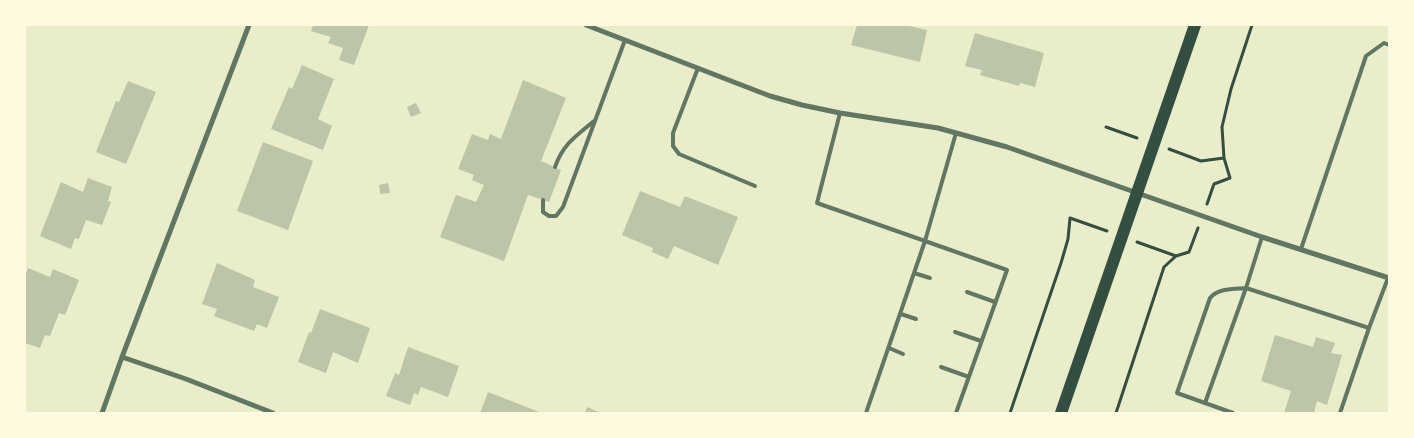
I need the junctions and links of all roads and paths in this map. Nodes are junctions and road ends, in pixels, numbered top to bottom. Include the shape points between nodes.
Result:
1 (250, 25) edge
2 (586, 25) edge
3 (1195, 25) edge
4 (625, 40) junction
5 (1389, 45) edge
6 (698, 68) junction
7 (840, 113) junction
8 (596, 120) junction
9 (956, 133) junction
10 (555, 167) dead end
11 (755, 186) dead end
12 (1137, 193) junction
13 (543, 200) dead end
14 (1123, 236) junction
15 (1262, 237) junction
16 (925, 241) junction
17 (1301, 249) junction
18 (1176, 256) dead end
19 (914, 273) junction
20 (930, 278) dead end
21 (1388, 278) edge
22 (1246, 288) junction
23 (967, 292) dead end
24 (995, 302) junction
25 (901, 314) junction
26 (916, 319) dead end
27 (1369, 328) junction
28 (955, 332) dead end
29 (982, 341) junction
30 (889, 348) junction
31 (903, 354) dead end
32 (122, 357) junction
33 (941, 367) dead end
34 (969, 377) junction
35 (1205, 403) junction
36 (102, 413) edge
37 (272, 413) edge
38 (866, 413) edge
39 (956, 413) edge
40 (1010, 413) edge
41 (1061, 413) edge
42 (1233, 413) edge
43 (1340, 413) edge

1 - 32 street
2 - 4 street
3 - 12 main road
4 - 6 street
4 - 8 lane
5 - 17 lane via 1384,44 1366,56
6 - 7 street via 770,96
6 - 11 lane via 673,133 673,146 679,154
7 - 9 street
7 - 16 lane via 817,203
8 - 10 lane via 568,142
8 - 13 lane via 563,207 556,216 543,212
9 - 12 street via 1007,147
9 - 16 lane
12 - 14 main road
12 - 15 street
14 - 18 path
14 - 40 path via 1070,218 1062,263
14 - 41 main road
15 - 17 street
15 - 22 lane
16 - 19 lane
16 - 24 lane via 1007,270
17 - 21 street
19 - 20 lane
19 - 25 lane
21 - 27 lane
22 - 27 lane
22 - 35 lane
22 - 35 lane via 1218,292 1210,298 1177,393
23 - 24 lane
24 - 29 lane
25 - 26 lane
25 - 30 lane
27 - 43 lane
28 - 29 lane
29 - 34 lane
30 - 31 lane
30 - 38 lane
32 - 36 street
32 - 37 street
33 - 34 lane
34 - 39 lane
35 - 42 lane

